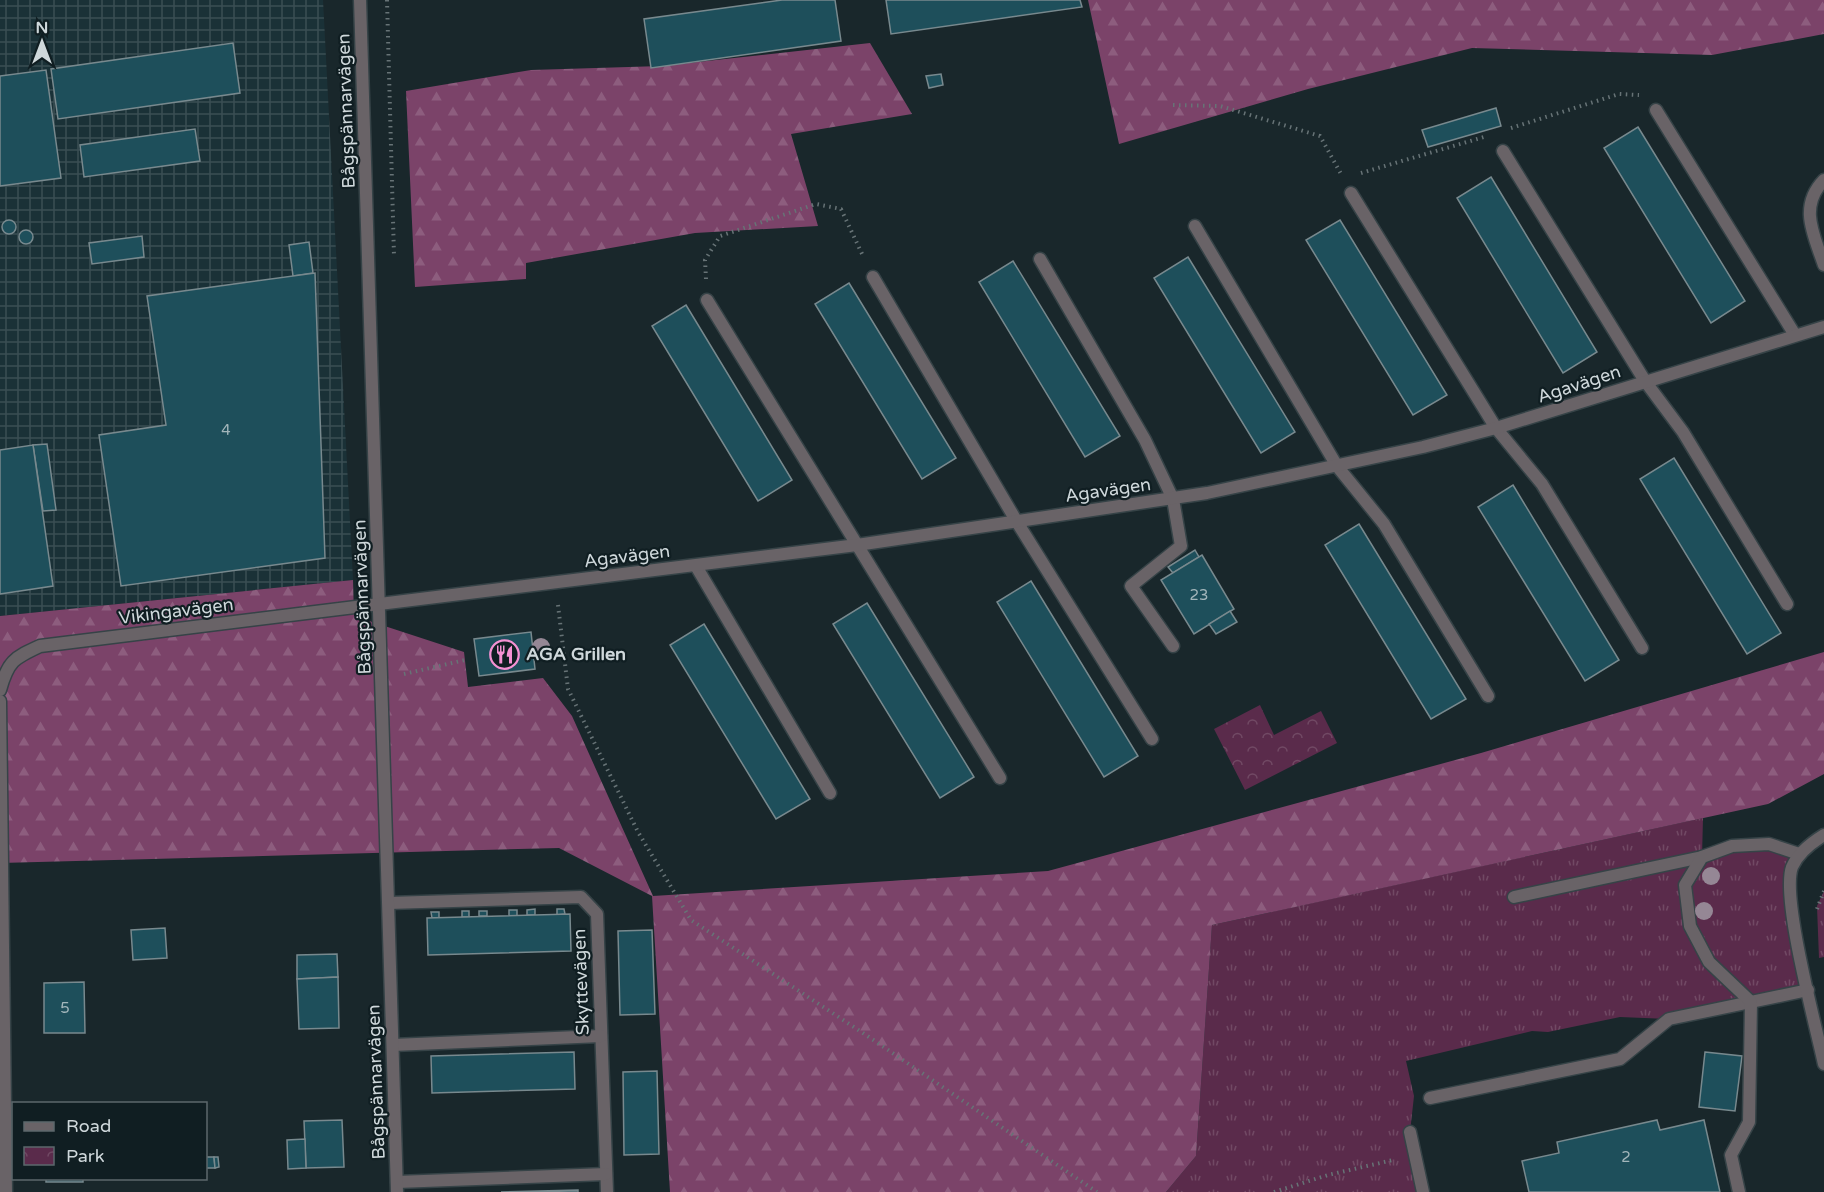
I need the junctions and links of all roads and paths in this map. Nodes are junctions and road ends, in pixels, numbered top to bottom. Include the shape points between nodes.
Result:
1 (360, 0) edge
2 (1173, 105) dead end
3 (1656, 110) dead end
4 (1503, 151) dead end
5 (1824, 180) edge
6 (1351, 193) joint
7 (1195, 226) dead end
8 (1040, 259) dead end
9 (1824, 266) edge
10 (873, 277) joint
11 (707, 300) joint
12 (1824, 327) edge
13 (1795, 335) junction
14 (1645, 381) junction
15 (1496, 428) junction
16 (1337, 466) junction
17 (1173, 499) junction
18 (1017, 522) junction
19 (857, 545) junction
20 (696, 566) junction
21 (555, 583) junction
22 (380, 604) junction
23 (1787, 604) dead end
24 (1173, 646) dead end
25 (1642, 648) dead end
26 (465, 660) dead end
27 (382, 679) junction
28 (0, 690) edge
29 (1488, 696) dead end
30 (0, 701) edge
31 (1152, 739) dead end
32 (1000, 778) dead end
33 (830, 794) dead end
34 (1824, 835) edge
35 (1799, 854) junction
36 (1702, 857) junction
37 (1514, 897) dead end
38 (389, 903) junction
39 (1808, 990) junction
40 (1751, 1002) junction
41 (602, 1036) junction
42 (393, 1045) junction
43 (1824, 1064) edge
44 (1430, 1098) dead end
45 (1410, 1132) joint
46 (606, 1174) junction
47 (397, 1187) edge
48 (6, 1192) edge
49 (607, 1192) edge
50 (1097, 1192) edge
51 (1274, 1192) edge
52 (1423, 1192) edge
53 (1739, 1192) edge

1 - 22 street, Bågspännarvägen
2 - 6 path via 1220,106 1320,136
3 - 13 street
4 - 14 street
5 - 9 street via 1817,188 1808,215
6 - 15 street
7 - 16 street
8 - 17 street via 1145,440
10 - 11 path via 841,209 816,204 720,236 705,260
10 - 18 street
11 - 19 street
12 - 13 street, Agavägen
13 - 14 street, Agavägen
14 - 15 street, Agavägen
14 - 23 street via 1683,432
15 - 16 street, Agavägen
15 - 25 street via 1542,484
16 - 17 street, Agavägen
16 - 29 street via 1384,524
17 - 18 street, Agavägen
17 - 24 street via 1181,546 1131,586
18 - 19 street, Agavägen
18 - 31 street
19 - 20 street, Agavägen
19 - 32 street
20 - 21 street, Agavägen
20 - 33 street
21 - 22 street, Agavägen
21 - 50 path via 568,688 638,832 691,920
22 - 27 street, Bågspännarvägen
22 - 28 street, Vikingavägen via 40,646 6,666
26 - 27 path
27 - 38 street, Bågspännarvägen
30 - 48 street
34 - 35 street
35 - 36 street via 1768,844 1732,846
35 - 39 street via 1791,869 1790,892
36 - 37 street
36 - 40 street via 1685,885 1690,926 1709,962
38 - 41 street, Skyttevägen via 581,897 597,914
38 - 42 street, Bågspännarvägen
39 - 40 street
39 - 43 street
40 - 44 street via 1669,1019 1620,1059
40 - 53 street via 1749,1122 1731,1155
41 - 42 street
41 - 46 street, Skyttevägen
42 - 47 street, Bågspännarvägen
45 - 51 path via 1393,1160
45 - 52 street
46 - 47 street
46 - 49 street, Skyttevägen

